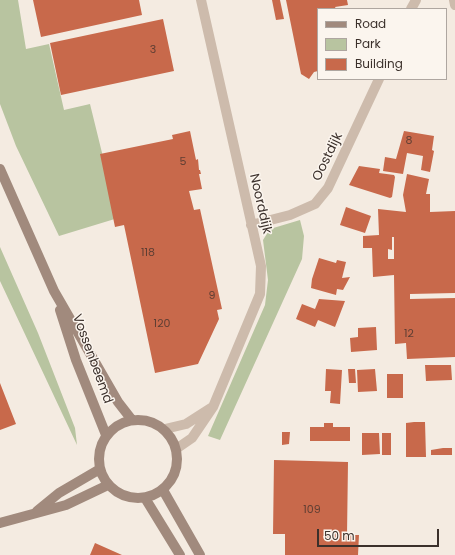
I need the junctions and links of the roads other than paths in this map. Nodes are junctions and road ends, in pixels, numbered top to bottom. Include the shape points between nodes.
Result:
1 (201, 0) edge
2 (454, 0) edge
3 (455, 5) edge
4 (379, 80) edge
5 (0, 169) edge
6 (251, 225) junction
7 (54, 291) junction
8 (212, 407) junction
9 (132, 420) junction
10 (165, 429) junction
11 (106, 436) junction
12 (176, 449) junction
13 (100, 469) junction
14 (108, 485) junction
15 (162, 490) junction
16 (145, 498) junction
17 (36, 512) junction
18 (0, 523) edge
19 (180, 555) edge
20 (200, 555) edge

1 - 6 street, Noorddijk
2 - 3 street
4 - 6 street, Oostdijk via 328,188 315,204 290,215
5 - 7 main road, Vossenbeemd
6 - 8 street, Noorddijk via 261,266 260,294
7 - 9 main road, Vossenbeemd via 118,402
7 - 11 main road, Vossenbeemd via 76,360
8 - 10 street via 186,424
8 - 12 street, Noorddijk via 192,438
9 - 10 main road via 152,422
9 - 11 main road via 122,423
10 - 12 main road
11 - 13 main road via 98,457
12 - 15 main road via 176,472
13 - 14 main road
13 - 17 main road via 59,493
14 - 16 main road via 124,496
14 - 17 main road via 66,506
15 - 16 main road
15 - 20 main road
16 - 19 main road
17 - 18 main road

